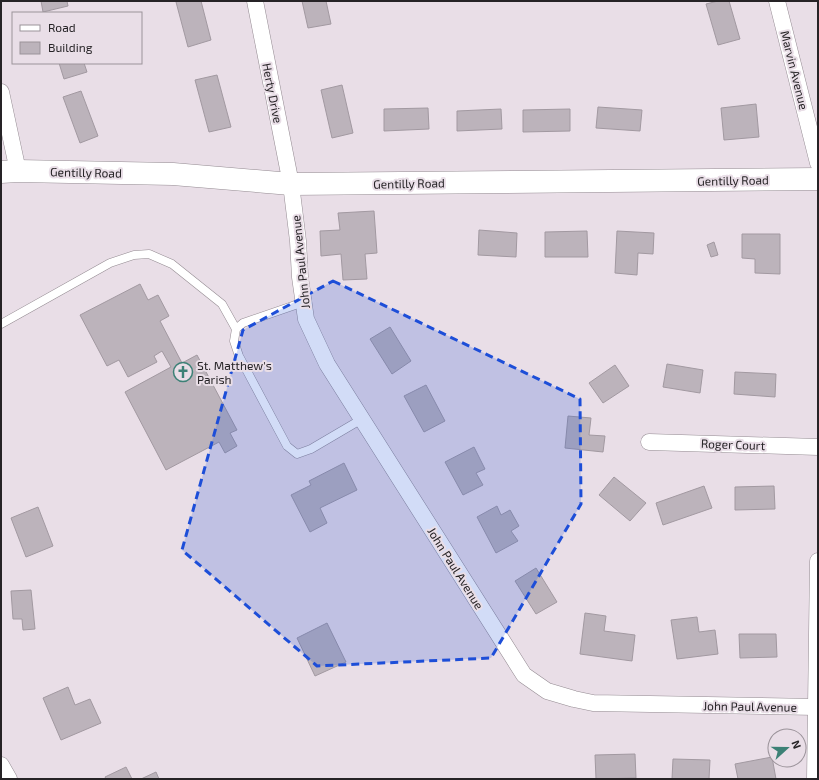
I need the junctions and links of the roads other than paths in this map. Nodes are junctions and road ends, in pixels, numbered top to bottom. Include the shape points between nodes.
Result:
1 (255, 1) edge
2 (777, 1) edge
3 (1, 92) edge
4 (818, 162) edge
5 (9, 172) edge
6 (818, 179) edge
7 (291, 184) junction
8 (304, 302) junction
9 (1, 324) edge
10 (236, 329) junction
11 (362, 419) junction
12 (649, 442) dead end
13 (818, 447) edge
14 (818, 561) edge
15 (818, 589) edge
16 (816, 707) junction
17 (1, 765) edge
18 (9, 779) edge
19 (815, 779) edge

1 - 7 street, Herty Drive
2 - 4 street, Marvin Avenue
3 - 5 street
5 - 7 street, Gentilly Road via 173,174
6 - 7 street, Gentilly Road
7 - 8 street, John Paul Avenue
8 - 10 lane via 243,323
8 - 11 street, John Paul Avenue via 306,319 327,364
9 - 10 lane via 110,263 134,255 149,254 172,264 222,304
10 - 11 lane via 234,341 239,356 287,446 297,454 311,449
11 - 16 street, John Paul Avenue via 524,675 547,691 593,703
12 - 13 street, Roger Court
14 - 15 street
15 - 16 street
16 - 19 street
17 - 18 street

